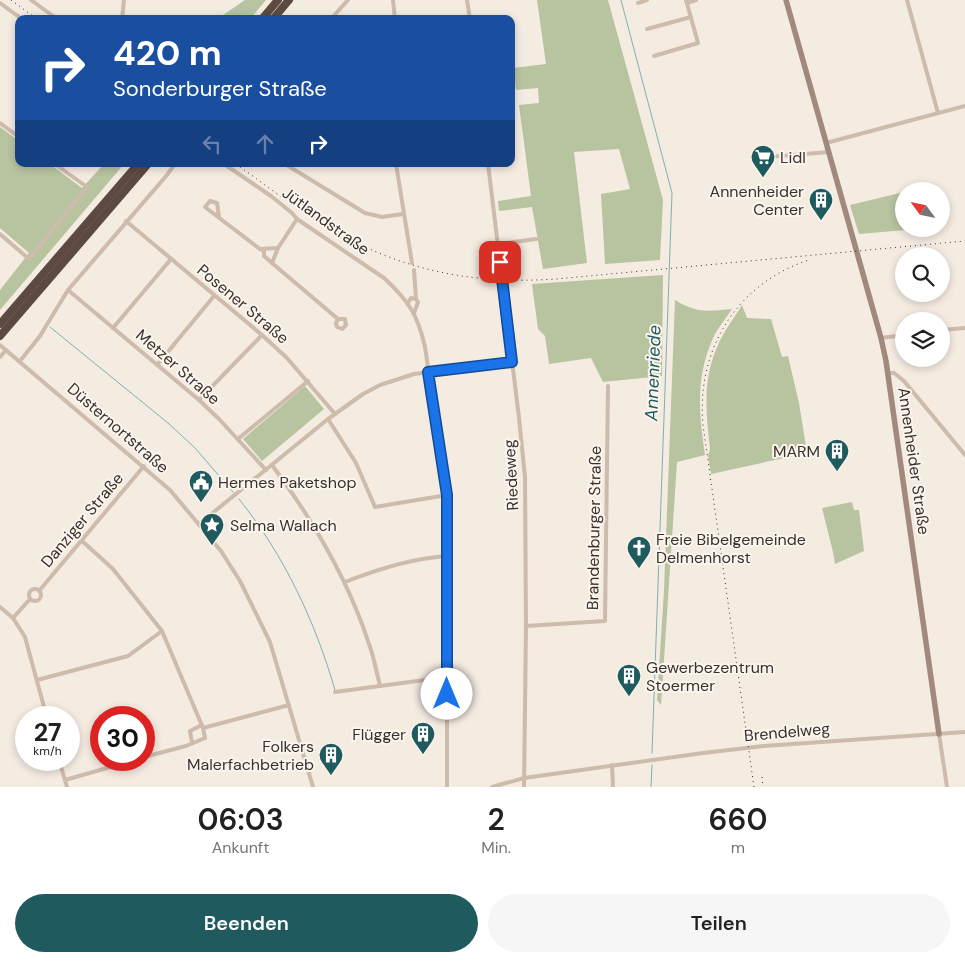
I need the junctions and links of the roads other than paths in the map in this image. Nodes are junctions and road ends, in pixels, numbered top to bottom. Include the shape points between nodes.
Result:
1 (31, 0) edge
2 (124, 0) edge
3 (278, 0) edge
4 (289, 0) edge
5 (348, 0) edge
6 (392, 0) edge
7 (467, 0) edge
8 (647, 0) edge
9 (696, 0) edge
10 (786, 0) edge
11 (907, 0) edge
12 (0, 2) edge
13 (638, 2) dead end
14 (686, 2) edge
15 (17, 15) edge
16 (52, 15) edge
17 (122, 15) edge
18 (265, 15) edge
19 (276, 15) edge
20 (335, 15) edge
21 (394, 15) edge
22 (469, 15) edge
23 (691, 17) junction
24 (647, 29) dead end
25 (654, 56) dead end
26 (965, 106) edge
27 (938, 113) junction
28 (0, 123) edge
29 (15, 134) edge
30 (826, 143) junction
31 (828, 152) junction
32 (756, 158) dead end
33 (59, 167) edge
34 (135, 167) edge
35 (145, 167) edge
36 (173, 167) edge
37 (228, 167) edge
38 (293, 167) edge
39 (396, 167) edge
40 (488, 167) edge
41 (403, 214) junction
42 (219, 217) junction
43 (297, 219) junction
44 (126, 221) junction
45 (0, 234) edge
46 (536, 239) dead end
47 (498, 244) junction
48 (278, 248) junction
49 (260, 249) junction
50 (171, 260) junction
51 (272, 263) junction
52 (412, 263) dead end
53 (414, 270) dead end
54 (68, 290) junction
55 (214, 296) junction
56 (416, 299) junction
57 (408, 303) junction
58 (414, 313) junction
59 (338, 319) dead end
60 (0, 324) edge
61 (113, 328) junction
62 (965, 328) edge
63 (950, 329) edge
64 (1, 335) edge
65 (262, 335) junction
66 (895, 336) edge
67 (880, 338) junction
68 (0, 345) edge
69 (6, 350) junction
70 (0, 357) edge
71 (20, 362) junction
72 (512, 362) junction
73 (157, 365) junction
74 (428, 372) junction
75 (888, 373) junction
76 (308, 381) junction
77 (608, 386) dead end
78 (199, 400) junction
79 (335, 414) junction
80 (328, 419) junction
81 (238, 439) junction
82 (965, 455) edge
83 (272, 465) junction
84 (144, 466) junction
85 (266, 470) junction
86 (447, 495) junction
87 (199, 524) junction
88 (81, 540) junction
89 (448, 556) junction
90 (345, 582) junction
91 (39, 591) junction
92 (30, 599) junction
93 (0, 607) edge
94 (13, 618) junction
95 (526, 626) junction
96 (162, 631) junction
97 (447, 677) junction
98 (37, 680) junction
99 (380, 685) junction
100 (335, 692) dead end
101 (289, 705) junction
102 (44, 706) edge
103 (203, 727) junction
104 (965, 732) edge
105 (939, 734) junction
106 (192, 743) junction
107 (155, 755) edge
108 (612, 765) junction
109 (62, 771) edge
110 (96, 771) edge
111 (524, 778) junction
112 (65, 780) junction
113 (67, 787) edge
114 (313, 787) edge
115 (448, 787) edge
116 (492, 787) edge
117 (524, 787) edge
118 (613, 787) edge
119 (947, 787) edge

1 - 16 street
2 - 17 street
3 - 18 highway
4 - 19 highway
5 - 20 street
6 - 21 street
7 - 22 street
8 - 13 street
9 - 14 street
10 - 30 street, Annenheider Straße
11 - 27 street
12 - 15 street
14 - 23 street
23 - 24 street
23 - 25 street via 698,43
26 - 27 street
27 - 30 street
28 - 29 street
30 - 31 street, Annenheider Straße
31 - 32 street
31 - 67 street, Annenheider Straße
33 - 45 street via 87,187 29,259
34 - 60 highway
35 - 64 highway
36 - 44 street
37 - 43 street, Jütlandstraße via 271,196
38 - 41 street via 365,213 382,217
39 - 41 street
40 - 47 street, Riedeweg
41 - 52 street
42 - 42 street via 205,207 210,201 216,203
42 - 49 street
43 - 48 street
43 - 57 street, Jütlandstraße via 396,287
44 - 50 street, Posener Straße
44 - 54 street
46 - 47 street
47 - 72 street, Riedeweg
48 - 49 street
48 - 51 street
49 - 51 street
50 - 55 street, Posener Straße
50 - 61 street
51 - 59 street
53 - 56 street, Jütlandstraße
54 - 61 street, Metzer Straße
54 - 71 street
55 - 65 street, Posener Straße
55 - 73 street
56 - 57 street via 411,298
56 - 58 street, Jütlandstraße
57 - 58 street, Jütlandstraße
58 - 74 street, Jütlandstraße via 422,335
61 - 73 street, Metzer Straße
62 - 63 street
65 - 76 street, Posener Straße
65 - 78 street
66 - 67 street
67 - 75 street, Annenheider Straße
68 - 69 street, Düsternortstraße
69 - 70 street
69 - 71 street, Düsternortstraße
71 - 84 street, Düsternortstraße
72 - 74 street
72 - 95 street, Riedeweg via 525,477
73 - 78 street, Metzer Straße
74 - 79 street via 380,384
74 - 86 street, Jütlandstraße
75 - 82 street via 894,373 904,381
75 - 105 street, Annenheider Straße
76 - 79 street, Posener Straße
76 - 81 street
77 - 95 street, Brandenburger Straße via 605,621
78 - 81 street, Metzer Straße
79 - 80 street
80 - 83 street
80 - 86 street via 352,456 375,507
81 - 85 street, Metzer Straße
83 - 85 street
83 - 90 street via 319,533
84 - 87 street, Düsternortstraße
84 - 88 street, Danziger Straße
85 - 87 street
86 - 89 street, Jütlandstraße
87 - 101 street, Düsternortstraße via 240,581 270,642
88 - 91 street, Danziger Straße
88 - 96 street via 113,569
89 - 90 street via 415,560
89 - 97 street, Jütlandstraße
90 - 99 street via 369,643
91 - 92 street, Danziger Straße via 31,590
91 - 92 street, Danziger Straße via 40,600
92 - 94 street, Danziger Straße
93 - 94 street
94 - 98 street via 24,637
95 - 111 street, Riedeweg
96 - 98 street via 128,656
96 - 103 street
97 - 99 street
97 - 115 street, Jütlandstraße
98 - 102 street
99 - 100 street
101 - 103 street
101 - 114 street, Düsternortstraße
103 - 106 street via 205,738
103 - 106 street via 190,731
104 - 105 street, Brendelweg
105 - 108 street, Brendelweg via 764,746
105 - 119 street, Annenheider Straße
106 - 107 street
108 - 111 street, Brendelweg
108 - 118 street
109 - 112 street
110 - 112 street
111 - 116 street, Brendelweg
111 - 117 street, Riedeweg
112 - 113 street

